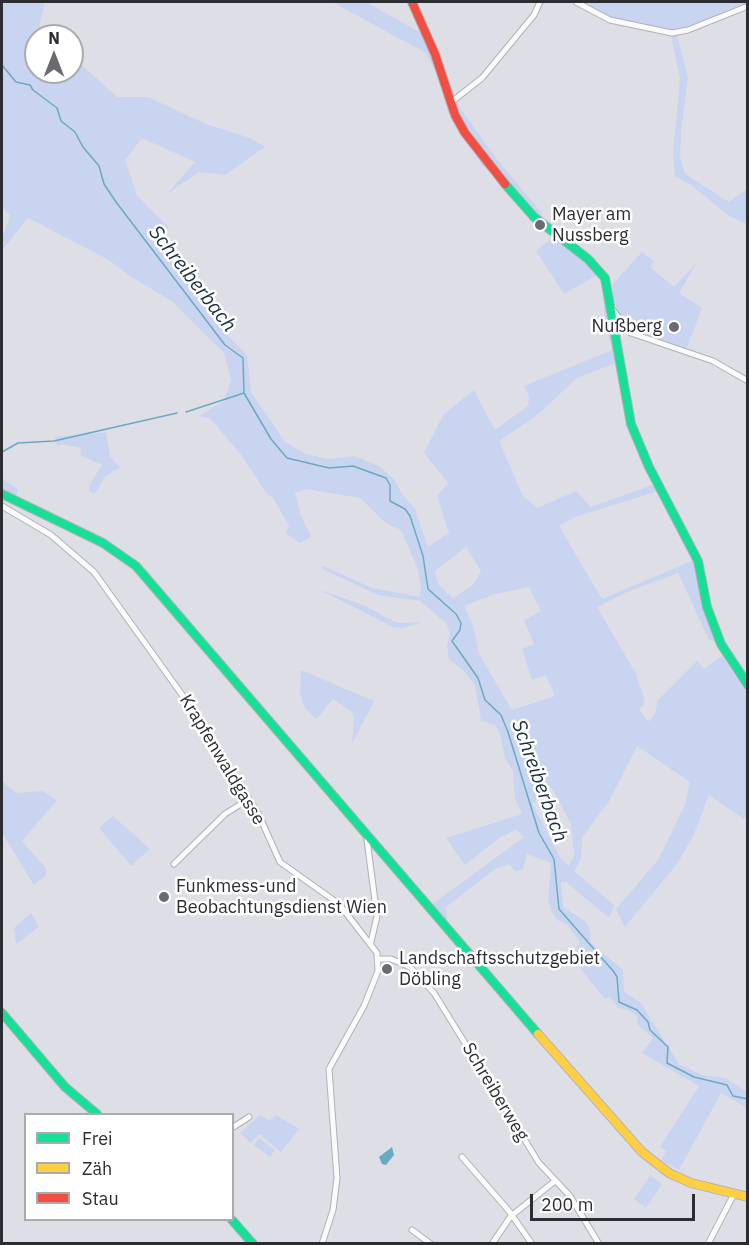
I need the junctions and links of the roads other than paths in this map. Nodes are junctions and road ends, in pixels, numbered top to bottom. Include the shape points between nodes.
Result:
1 (412, 2) edge
2 (540, 2) edge
3 (576, 2) edge
4 (747, 6) edge
5 (450, 103) junction
6 (611, 306) junction
7 (631, 333) junction
8 (617, 342) junction
9 (747, 381) edge
10 (2, 494) edge
11 (2, 506) edge
12 (747, 685) edge
13 (249, 799) junction
14 (366, 836) junction
15 (174, 864) dead end
16 (371, 942) junction
17 (379, 959) junction
18 (2, 1013) edge
19 (96, 1113) edge
20 (249, 1117) dead end
21 (234, 1127) edge
22 (462, 1157) dead end
23 (555, 1181) junction
24 (734, 1194) junction
25 (747, 1197) edge
26 (511, 1216) junction
27 (233, 1221) edge
28 (412, 1230) dead end
29 (253, 1244) edge
30 (322, 1244) edge
31 (431, 1244) edge
32 (492, 1244) edge
33 (531, 1244) edge
34 (598, 1244) edge
35 (708, 1244) edge

1 - 5 street
2 - 5 street via 534,15 482,78
3 - 4 street via 610,20 672,33
5 - 6 street via 465,133 509,190 539,222 601,272 608,285
6 - 7 street
6 - 8 street
7 - 8 street via 622,334
7 - 9 street via 713,361
8 - 12 street via 638,441 698,561 721,644
10 - 14 street via 102,543 136,566
11 - 13 street, Krapfenwaldgasse via 51,535 94,572 180,691
13 - 15 street via 225,814
13 - 16 street, Krapfenwaldgasse via 280,862 332,897
14 - 16 street via 377,904
14 - 24 street via 642,1152 680,1179
16 - 17 street, Krapfenwaldgasse
17 - 23 street, Schreiberweg via 410,967 434,993 539,1163
17 - 30 street via 364,1006 329,1069 337,1178 333,1210
18 - 19 street via 64,1087
20 - 21 street
22 - 26 street
23 - 26 street
23 - 34 street, Schreiberweg via 570,1196
24 - 25 street
24 - 35 street
26 - 32 street
26 - 33 street
27 - 29 street
28 - 31 street

